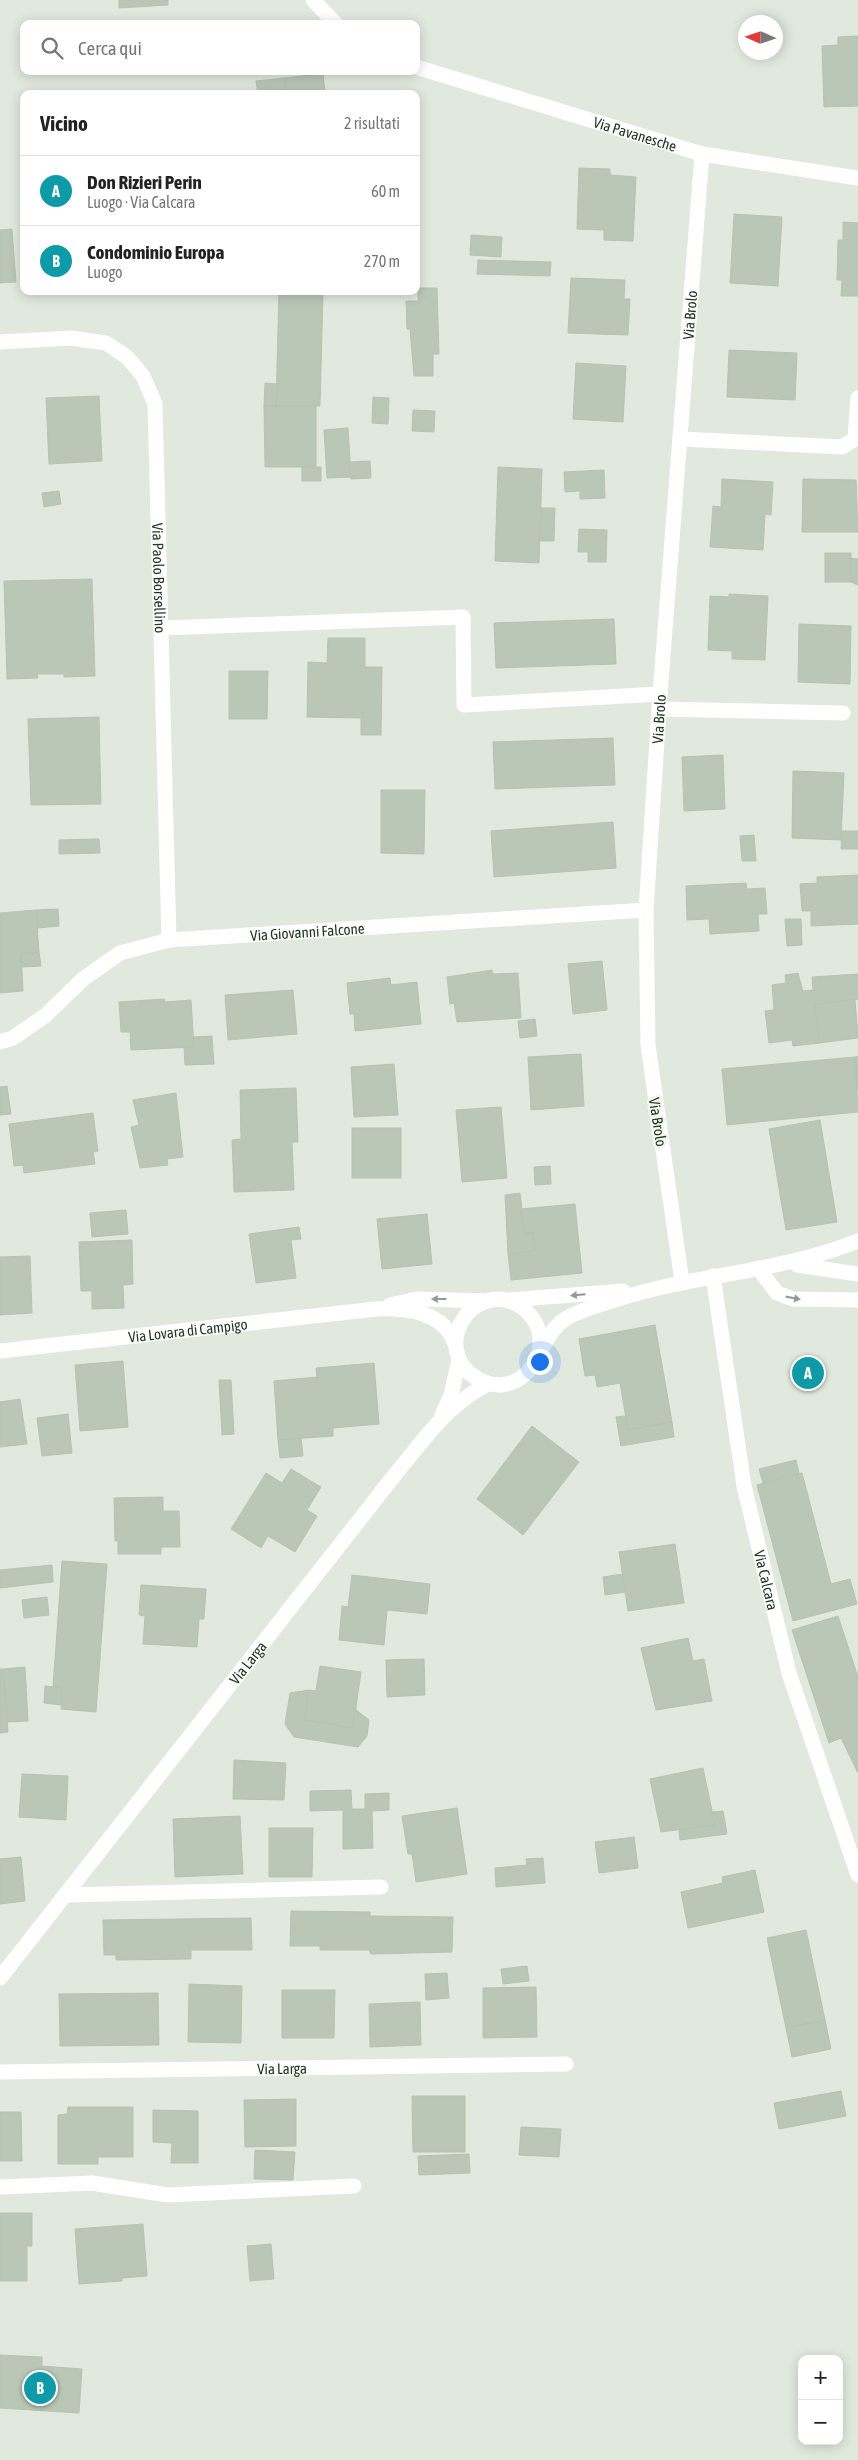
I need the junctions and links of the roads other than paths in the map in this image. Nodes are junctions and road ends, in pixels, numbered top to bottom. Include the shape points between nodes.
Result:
1 (313, 0) edge
2 (332, 20) edge
3 (420, 68) edge
4 (702, 154) junction
5 (858, 178) edge
6 (0, 342) edge
7 (858, 398) edge
8 (682, 439) junction
9 (162, 628) junction
10 (660, 702) junction
11 (843, 713) dead end
12 (646, 910) junction
13 (169, 940) junction
14 (0, 1042) edge
15 (858, 1241) edge
16 (786, 1264) junction
17 (758, 1268) junction
18 (858, 1274) edge
19 (712, 1276) junction
20 (682, 1282) junction
21 (662, 1286) junction
22 (504, 1300) junction
23 (858, 1300) edge
24 (488, 1301) junction
25 (376, 1308) junction
26 (456, 1344) junction
27 (0, 1351) edge
28 (538, 1356) junction
29 (459, 1360) junction
30 (490, 1384) junction
31 (432, 1431) junction
32 (858, 1875) edge
33 (381, 1887) dead end
34 (66, 1895) junction
35 (0, 1978) edge
36 (566, 2064) dead end
37 (0, 2072) edge
38 (0, 2186) edge
39 (354, 2186) dead end

1 - 2 street
3 - 4 street, Via Pavanesche
4 - 5 street, Via Pavanesche
4 - 8 street, Via Brolo
6 - 9 street, Via Paolo Borsellino via 71,338 106,343 127,357 143,376 155,404
7 - 8 street via 855,439 842,447
8 - 10 street, Via Brolo
9 - 10 street via 463,617 464,705
9 - 13 street, Via Paolo Borsellino
10 - 11 street
10 - 12 street, Via Brolo
12 - 13 street, Via Giovanni Falcone
12 - 20 street, Via Brolo via 648,1045
13 - 14 street, Via Giovanni Falcone via 120,953 83,979 46,1015 13,1038
15 - 16 street
16 - 17 street
16 - 18 street
17 - 19 street
17 -> 23 street via 777,1293 793,1299
19 - 20 street
19 - 32 street, Via Calcara via 744,1486 789,1673
20 - 21 street
21 -> 22 street
21 - 28 street via 570,1316 558,1324
22 - 24 street
22 - 28 street via 520,1306 532,1317 540,1336
24 -> 25 street, Via Lovara di Campigo via 417,1299
24 - 26 street via 467,1314 458,1328
25 - 26 street, Via Lovara di Campigo via 429,1316 449,1330
25 - 27 street, Via Lovara di Campigo
26 - 29 street
28 - 30 street via 520,1379
29 - 30 street via 472,1376
29 - 31 street, Via Larga via 451,1395
30 - 31 street, Via Larga via 462,1401
31 - 34 street, Via Larga
33 - 34 street
34 - 35 street, Via Larga
36 - 37 street, Via Larga
38 - 39 street via 92,2183 168,2195

